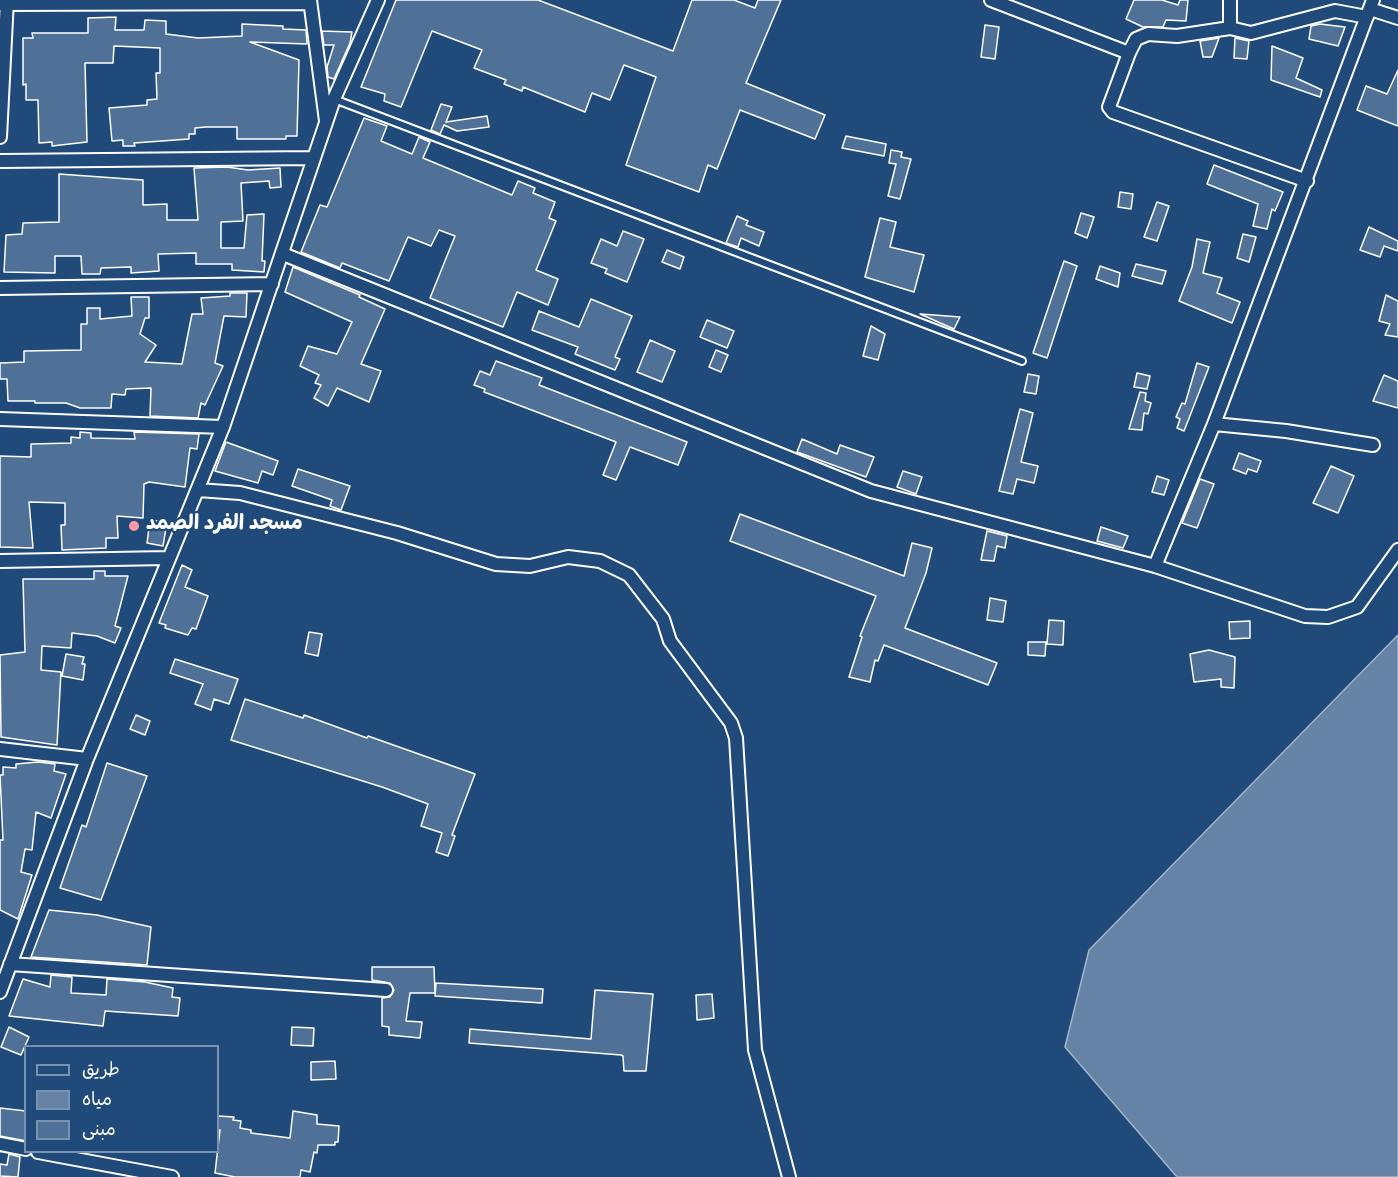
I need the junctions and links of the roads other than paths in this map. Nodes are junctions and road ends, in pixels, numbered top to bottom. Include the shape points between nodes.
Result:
1 (378, 0) edge
2 (992, 0) edge
3 (1230, 0) edge
4 (309, 2) edge
5 (4, 3) edge
6 (1370, 9) edge
7 (1398, 18) edge
8 (1230, 28) junction
9 (1129, 53) junction
10 (334, 99) junction
11 (326, 123) junction
12 (0, 137) edge
13 (315, 158) junction
14 (0, 160) edge
15 (1307, 181) junction
16 (283, 254) junction
17 (272, 284) junction
18 (0, 288) edge
19 (1022, 362) dead end
20 (0, 419) edge
21 (1214, 424) junction
22 (223, 427) junction
23 (1373, 445) dead end
24 (198, 490) junction
25 (1398, 550) edge
26 (167, 558) junction
27 (0, 561) edge
28 (1155, 566) junction
29 (0, 749) edge
30 (87, 759) junction
31 (10, 964) junction
32 (386, 990) dead end
33 (0, 992) edge
34 (0, 1144) edge
35 (24, 1149) edge
36 (43, 1153) edge
37 (172, 1177) edge
38 (789, 1177) edge

1 - 10 street
2 - 9 street
3 - 8 street
4 - 5 street
4 - 11 street
5 - 12 street
6 - 7 street
6 - 8 street via 1335,11 1251,33
6 - 15 street
8 - 9 street via 1177,36 1143,35 1136,39
9 - 15 street via 1108,107 1110,111
10 - 11 street
10 - 19 lane
11 - 13 street
13 - 14 street
13 - 16 street
15 - 21 street
16 - 17 street
16 - 28 street via 871,491
17 - 18 street
17 - 22 street
20 - 22 street
21 - 23 street
21 - 28 street
22 - 24 street
24 - 26 street
24 - 38 street via 240,493 397,533 496,564 530,566 568,557 600,561 629,575 663,618 670,641 731,723 736,738 755,1050
25 - 28 street via 1361,604 1342,614 1320,618
26 - 27 street
26 - 30 street
29 - 30 street
30 - 31 street
31 - 32 street
31 - 33 street
34 - 35 street
36 - 37 street

